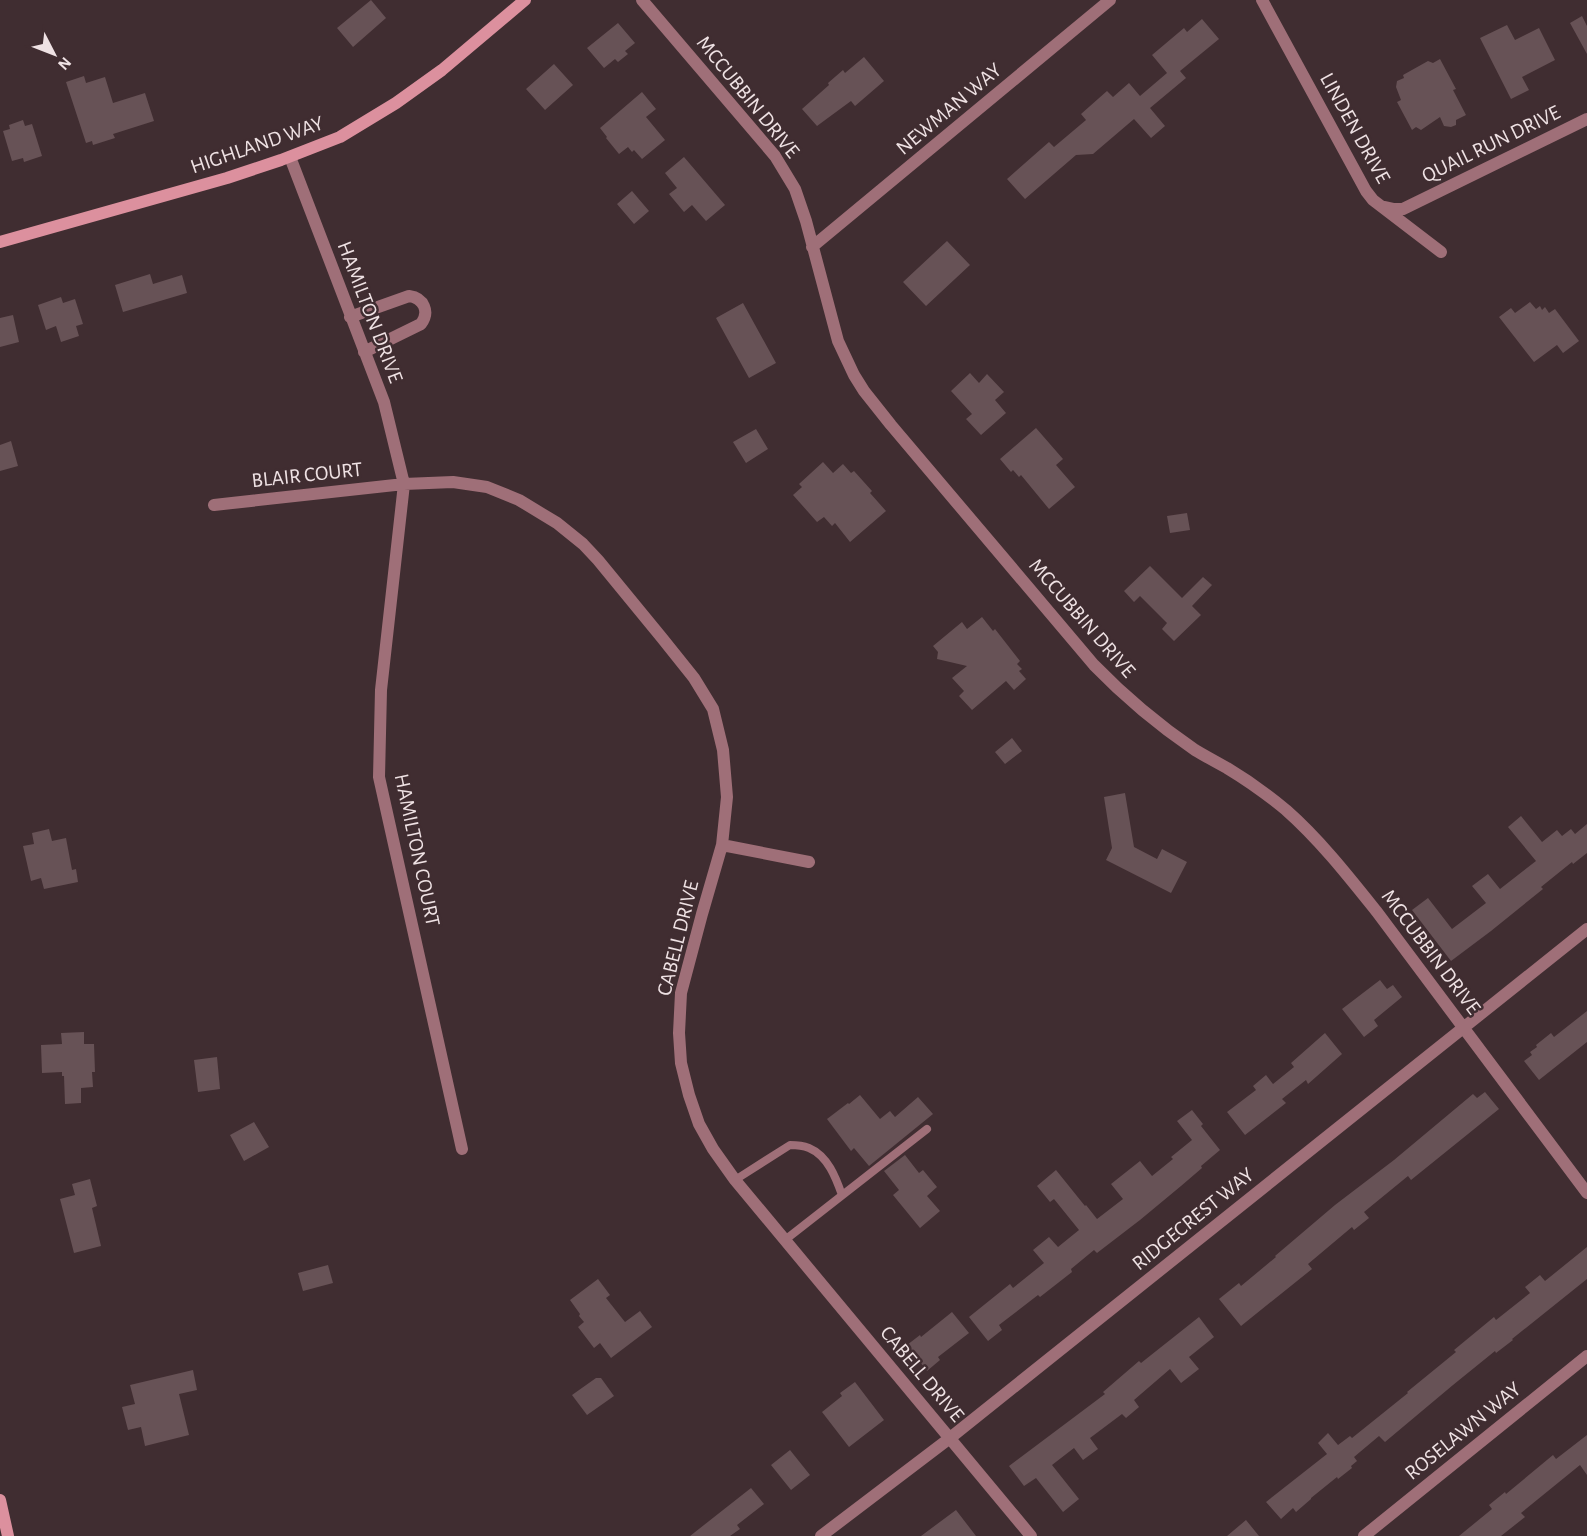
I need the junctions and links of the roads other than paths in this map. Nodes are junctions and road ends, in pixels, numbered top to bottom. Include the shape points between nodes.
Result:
1 (525, 0) edge
2 (642, 0) edge
3 (1110, 0) edge
4 (1262, 0) edge
5 (1587, 119) edge
6 (290, 157) junction
7 (1378, 204) junction
8 (0, 242) edge
9 (812, 247) junction
10 (1441, 252) dead end
11 (351, 317) junction
12 (364, 352) junction
13 (404, 484) junction
14 (214, 505) dead end
15 (722, 845) junction
16 (809, 862) dead end
17 (1587, 929) edge
18 (1464, 1028) junction
19 (927, 1130) dead end
20 (462, 1149) dead end
21 (735, 1180) junction
22 (1587, 1193) edge
23 (842, 1195) junction
24 (785, 1240) junction
25 (1587, 1356) edge
26 (950, 1437) junction
27 (1, 1506) edge
28 (8, 1536) edge
29 (820, 1536) edge
30 (1031, 1536) edge
31 (1364, 1536) edge

1 - 6 street, HIGHLAND WAY via 396,103 340,137
2 - 9 street, MCCUBBIN DRIVE via 775,156 795,189
3 - 9 street, NEWMAN WAY
4 - 7 street, LINDEN DRIVE via 1366,191
5 - 7 street, QUAIL RUN DRIVE via 1403,209
6 - 8 street, HIGHLAND WAY
6 - 11 street, HAMILTON DRIVE
7 - 10 street, LINDEN DRIVE
9 - 18 street, MCCUBBIN DRIVE via 846,360 864,391 899,434 1118,690 1171,734 1258,789 1311,834 1356,885
11 - 12 street, HAMILTON DRIVE
11 - 12 street via 409,296 424,305 426,315 421,324
12 - 13 street, HAMILTON DRIVE via 384,402
13 - 14 street, BLAIR COURT
13 - 15 street, CABELL DRIVE via 453,482 487,488 519,500 557,523 598,560 694,678 713,709 723,750 727,796
13 - 20 street, HAMILTON COURT via 381,690 379,777
15 - 16 street
15 - 21 street, CABELL DRIVE via 681,993 679,1033 681,1063 699,1124
17 - 18 street, RIDGECREST WAY
18 - 22 street, MCCUBBIN DRIVE
18 - 26 street, RIDGECREST WAY
19 - 23 lane
21 - 23 lane via 790,1144 808,1147 820,1155 835,1175
21 - 24 street, CABELL DRIVE
23 - 24 lane
24 - 26 street, CABELL DRIVE
25 - 31 street, ROSELAWN WAY
26 - 29 street, RIDGECREST WAY
26 - 30 street, CABELL DRIVE
27 - 28 street

